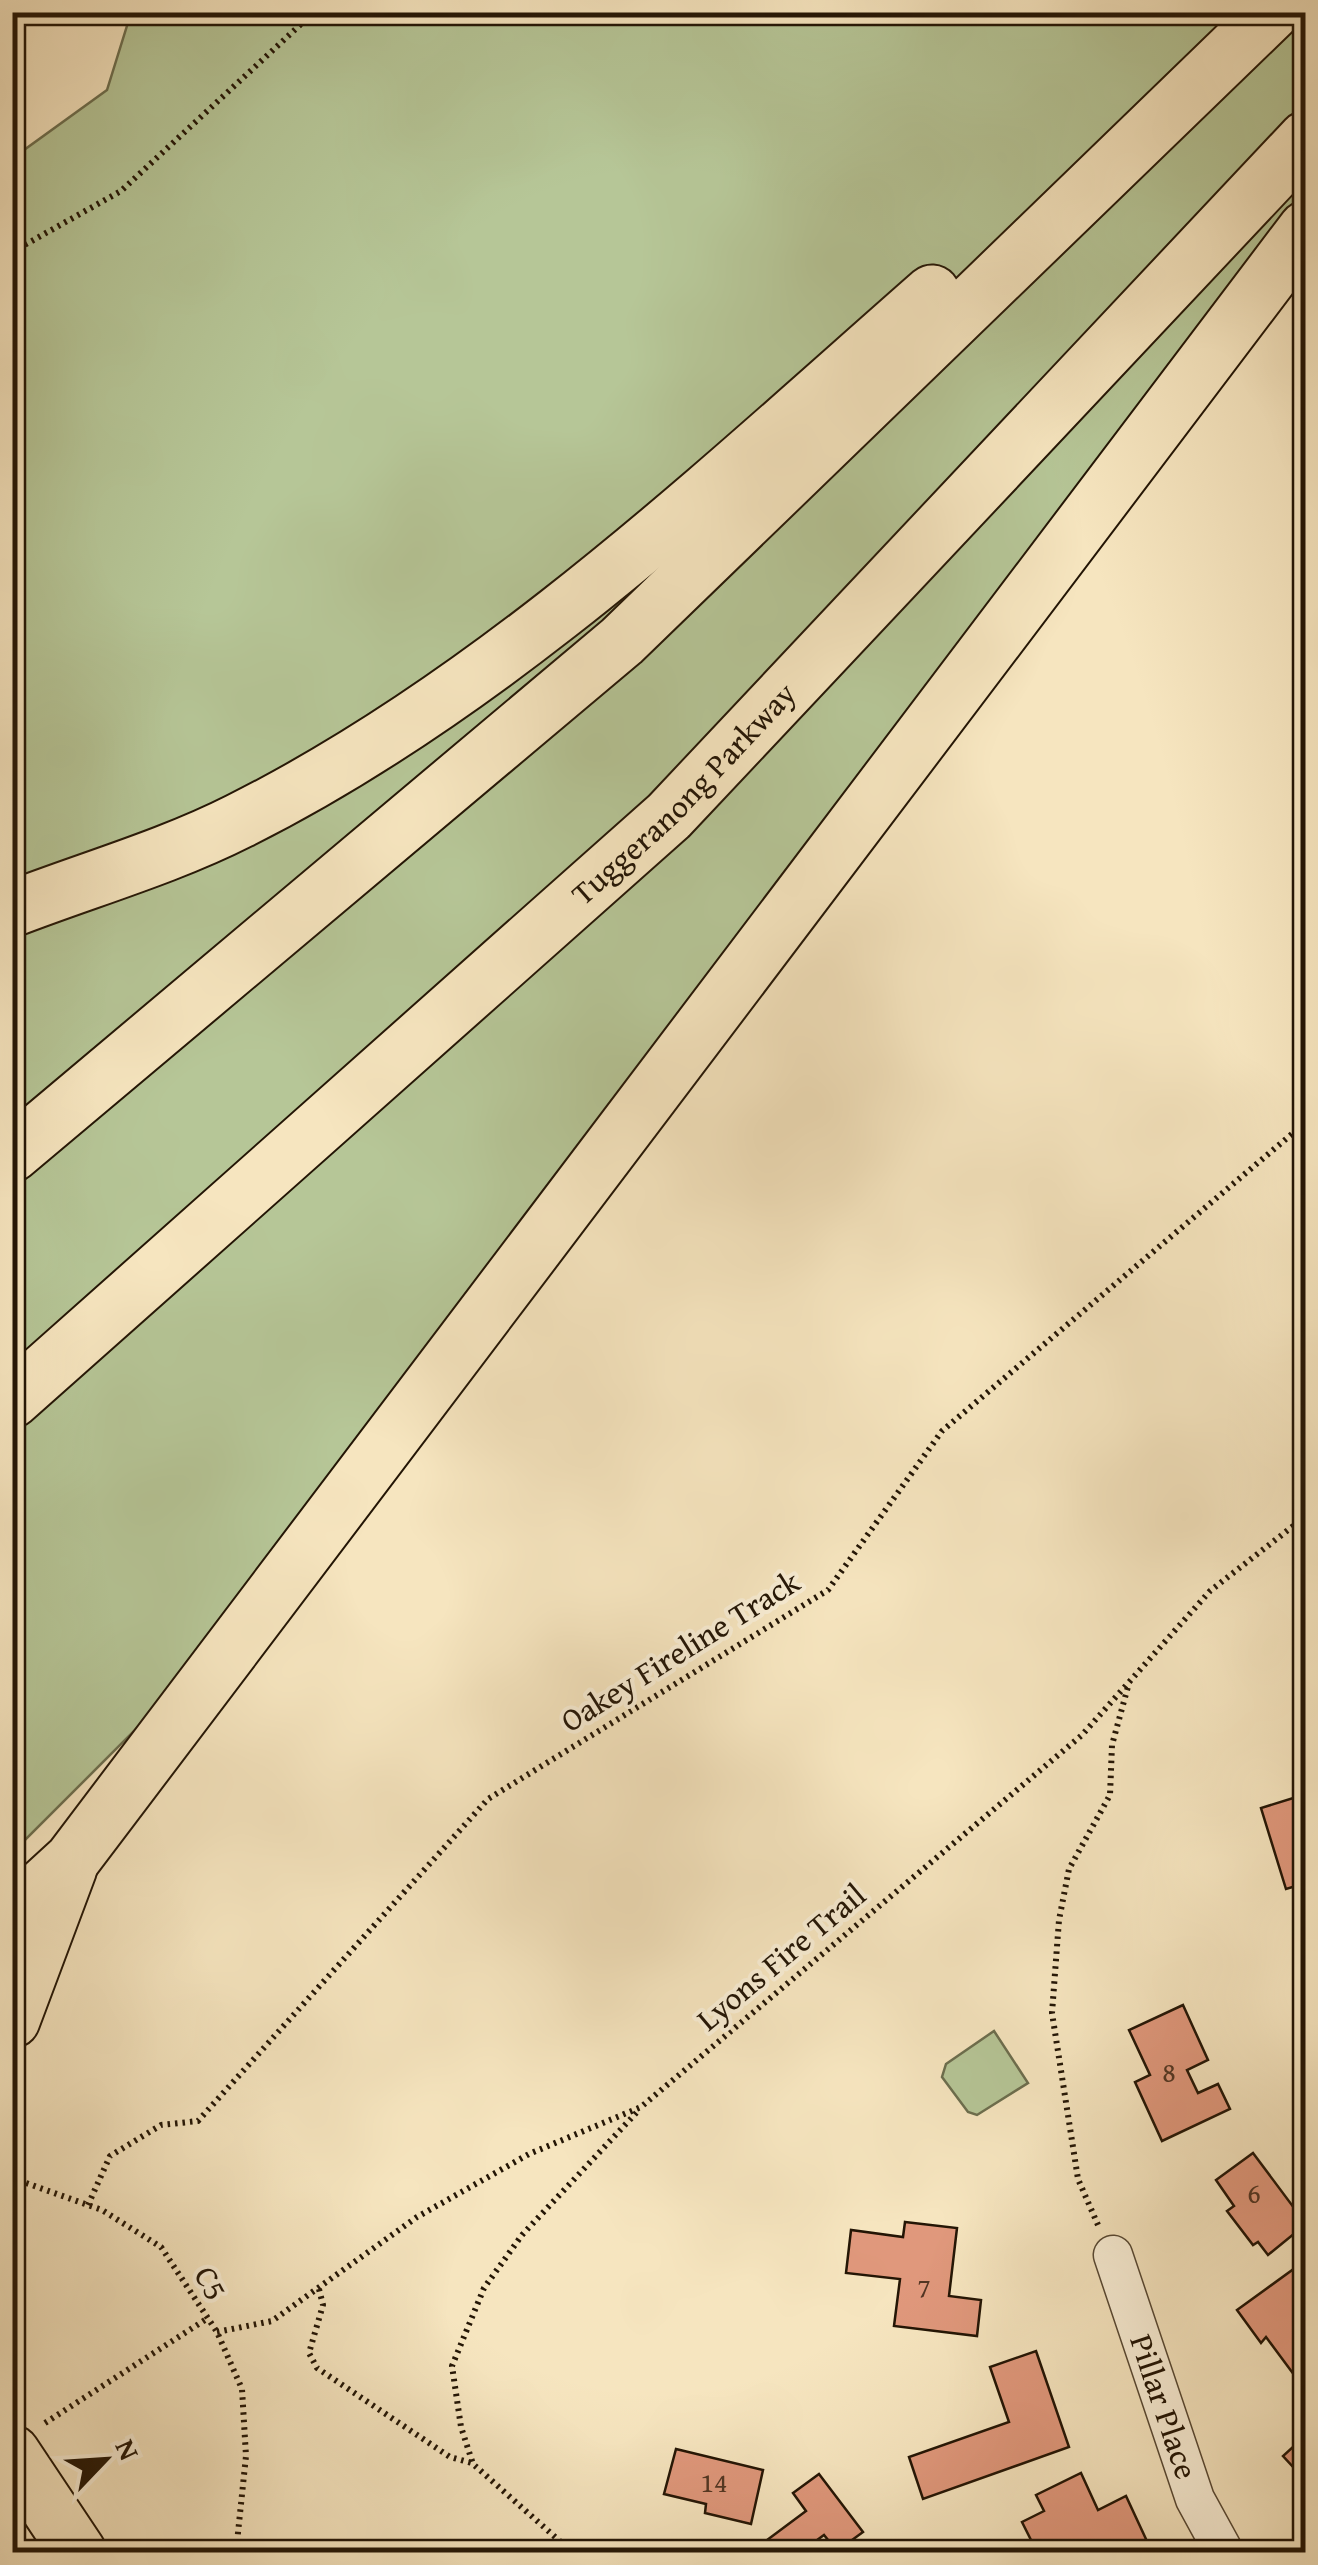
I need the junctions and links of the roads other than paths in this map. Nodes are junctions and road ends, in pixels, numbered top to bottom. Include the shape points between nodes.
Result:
1 (1250, 12) edge
2 (1272, 12) edge
3 (1306, 139) edge
4 (1306, 229) edge
5 (12, 909) edge
6 (12, 1154) edge
7 (12, 1400) edge
8 (72, 1860) junction
9 (12, 1915) edge
10 (12, 2020) edge
11 (1112, 2255) road end
12 (28, 2439) edge
13 (78, 2552) edge
14 (1224, 2552) edge

1 - 5 main road via 760,444 444,702 237,822
2 - 6 main road via 622,641
3 - 7 main road, Tuggeranong Parkway via 668,816
4 - 8 main road
8 - 9 main road
8 - 10 main road
11 - 14 street, Pillar Place via 1196,2499
12 - 13 main road

